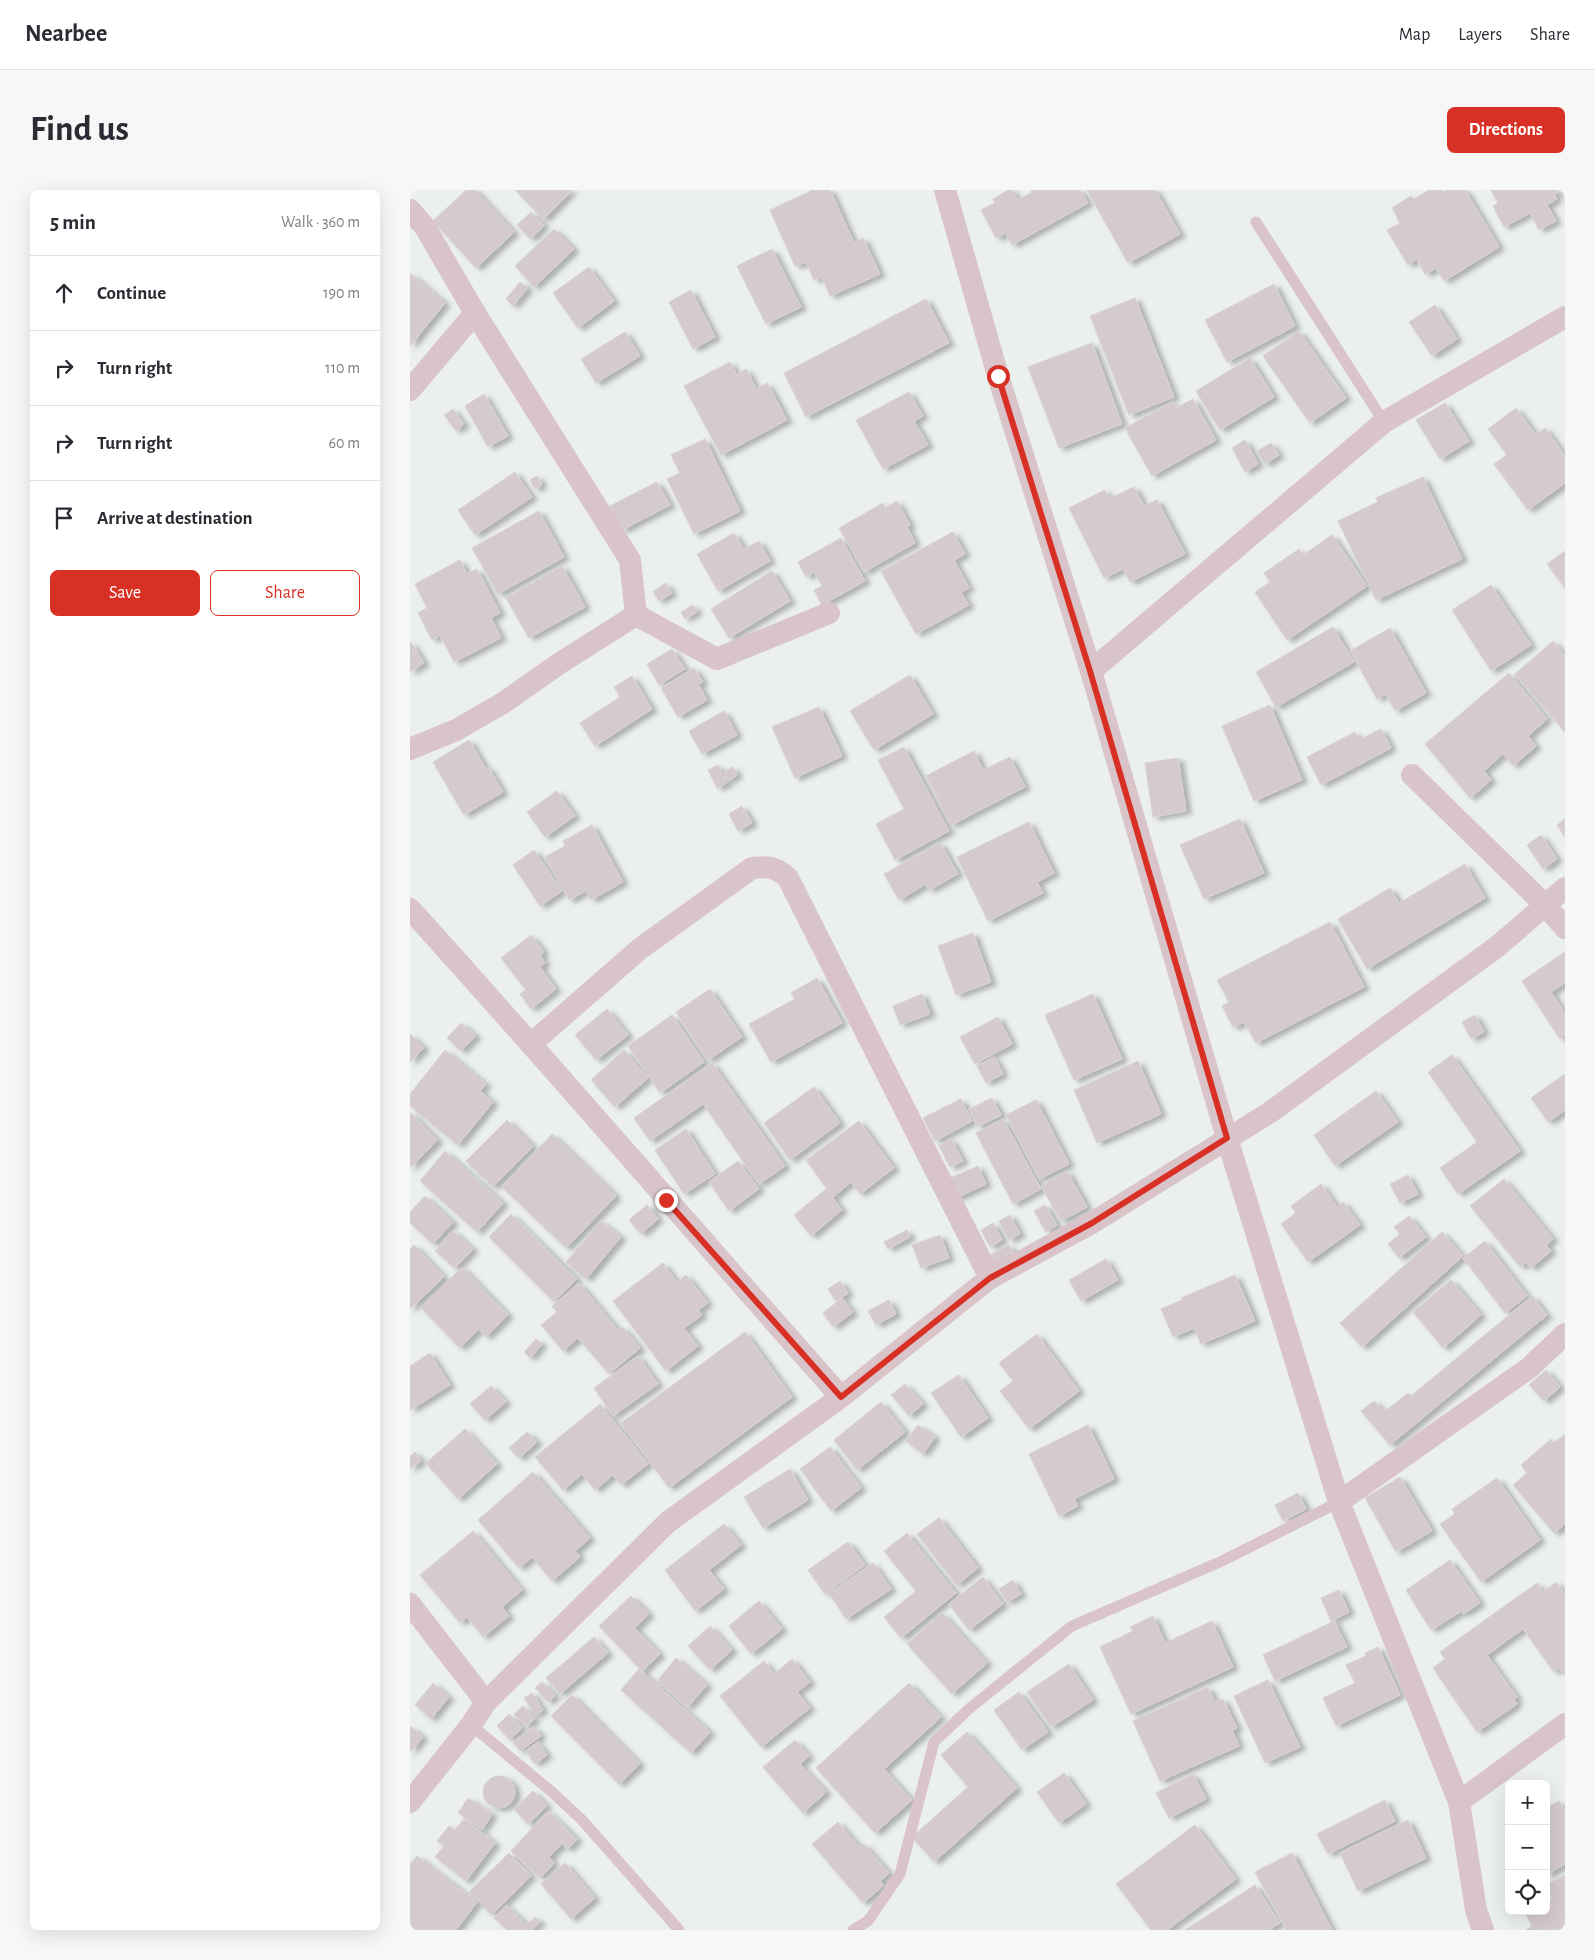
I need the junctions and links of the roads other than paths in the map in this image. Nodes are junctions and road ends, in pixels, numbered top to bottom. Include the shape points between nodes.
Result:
1 (945, 190) edge
2 (410, 210) edge
3 (1256, 222) dead end
4 (475, 313) junction
5 (1565, 318) edge
6 (410, 390) edge
7 (1384, 422) junction
8 (829, 613) dead end
9 (636, 615) junction
10 (1090, 671) junction
11 (410, 749) edge
12 (1412, 775) dead end
13 (1565, 888) edge
14 (1544, 904) junction
15 (410, 909) edge
16 (1565, 928) edge
17 (532, 1044) junction
18 (1227, 1138) junction
19 (990, 1278) junction
20 (1565, 1334) edge
21 (841, 1397) junction
22 (1339, 1502) junction
23 (410, 1604) edge
24 (486, 1702) junction
25 (1565, 1724) edge
26 (471, 1725) junction
27 (410, 1802) edge
28 (1459, 1802) junction
29 (679, 1930) edge
30 (853, 1930) edge
31 (1483, 1930) edge

1 - 10 street via 998,376
2 - 4 street via 425,227
3 - 7 lane
4 - 6 street
4 - 9 street via 630,560
5 - 7 street
7 - 10 street
8 - 9 street via 716,659
9 - 11 street via 503,703 456,730
10 - 18 street
12 - 14 street
13 - 14 street
14 - 16 street
14 - 18 street via 1498,946 1269,1113
15 - 17 street
17 - 19 street via 641,948 752,868 767,866 778,870 788,878
17 - 21 street
18 - 19 street via 1092,1223
18 - 22 street
19 - 21 street
20 - 22 street via 1529,1368
21 - 24 street via 668,1522
22 - 28 street
22 - 30 lane via 1222,1561 1072,1626 970,1708 934,1742 900,1874 868,1921
23 - 24 street
24 - 26 street
25 - 28 street
26 - 27 street
26 - 29 lane via 582,1820
28 - 31 street via 1476,1910

